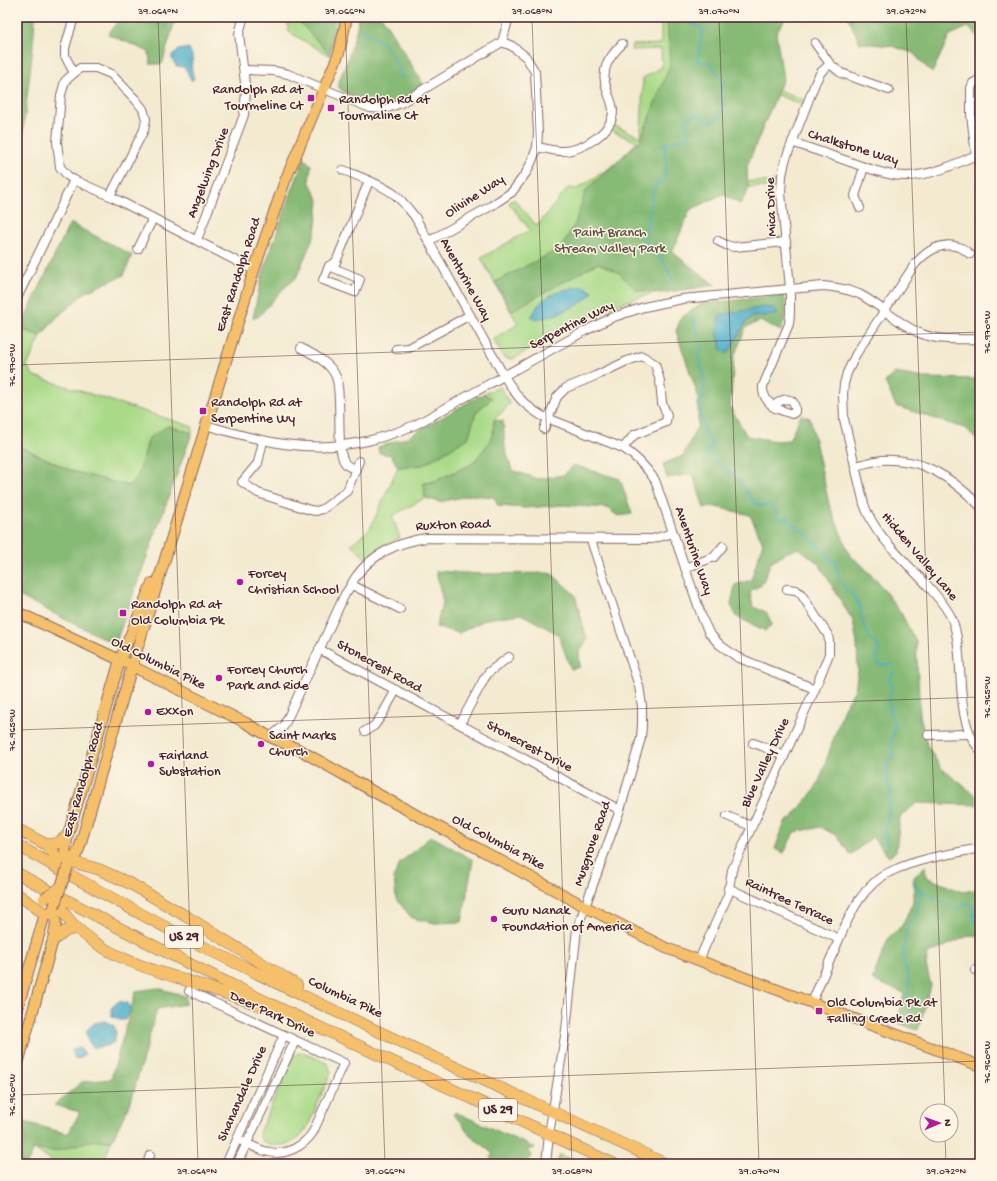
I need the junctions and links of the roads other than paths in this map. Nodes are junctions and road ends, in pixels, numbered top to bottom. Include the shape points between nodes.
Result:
1 (74, 17) edge
2 (347, 17) edge
3 (509, 17) edge
4 (242, 20) dead end
5 (502, 42) junction
6 (815, 43) dead end
7 (622, 44) dead end
8 (830, 64) junction
9 (244, 70) junction
10 (74, 73) junction
11 (979, 80) dead end
12 (324, 89) junction
13 (889, 90) dead end
14 (792, 142) junction
15 (537, 147) junction
16 (978, 159) edge
17 (864, 167) junction
18 (343, 170) dead end
19 (74, 180) junction
20 (369, 181) junction
21 (110, 196) junction
22 (860, 208) dead end
23 (153, 218) junction
24 (197, 240) junction
25 (429, 241) junction
26 (718, 241) dead end
27 (786, 242) junction
28 (138, 249) dead end
29 (970, 254) dead end
30 (329, 266) dead end
31 (254, 270) junction
32 (790, 288) junction
33 (17, 298) edge
34 (885, 311) junction
35 (470, 315) junction
36 (980, 339) edge
37 (301, 348) dead end
38 (396, 349) dead end
39 (504, 376) junction
40 (773, 407) dead end
41 (549, 419) junction
42 (206, 426) junction
43 (544, 429) dead end
44 (263, 441) junction
45 (341, 445) junction
46 (623, 448) junction
47 (359, 461) dead end
48 (855, 466) junction
49 (356, 469) junction
50 (980, 506) edge
51 (674, 533) junction
52 (590, 540) junction
53 (722, 546) dead end
54 (169, 547) junction
55 (686, 568) junction
56 (352, 585) junction
57 (787, 589) dead end
58 (400, 609) dead end
59 (17, 612) edge
60 (320, 649) junction
61 (509, 657) dead end
62 (120, 660) junction
63 (132, 666) junction
64 (815, 689) junction
65 (396, 690) junction
66 (426, 707) joint
67 (460, 724) junction
68 (365, 731) dead end
69 (969, 734) junction
70 (928, 735) dead end
71 (270, 737) junction
72 (753, 743) dead end
73 (980, 750) edge
74 (784, 756) junction
75 (620, 810) junction
76 (727, 816) dead end
77 (751, 826) junction
78 (17, 829) edge
79 (68, 835) junction
80 (17, 845) edge
81 (47, 845) junction
82 (980, 848) edge
83 (66, 865) junction
84 (17, 873) edge
85 (60, 888) junction
86 (728, 888) junction
87 (21, 896) edge
88 (586, 907) junction
89 (52, 908) junction
90 (77, 928) junction
91 (839, 939) junction
92 (53, 940) junction
93 (700, 960) junction
94 (189, 991) dead end
95 (812, 1002) junction
96 (17, 1010) edge
97 (356, 1020) junction
98 (307, 1022) junction
99 (284, 1035) junction
100 (295, 1040) junction
101 (19, 1054) edge
102 (980, 1066) edge
103 (17, 1067) edge
104 (553, 1111) junction
105 (549, 1134) junction
106 (237, 1139) junction
107 (247, 1143) junction
108 (150, 1155) dead end
109 (147, 1164) edge
110 (226, 1164) edge
111 (237, 1164) edge
112 (546, 1164) edge
113 (614, 1164) edge
114 (666, 1164) edge

1 - 10 street via 65,56
2 - 12 main road, East Randolph Road via 339,53
3 - 5 street
4 - 9 street, Angelwing Drive via 239,34
5 - 12 street via 401,103 385,109 370,108
5 - 15 street, Olivine Way via 526,57 535,72
6 - 8 street
7 - 15 street via 610,56 605,71 605,86 613,109 610,125 597,138 577,149 562,151
8 - 13 street via 847,75
8 - 14 street, Mica Drive via 816,81
9 - 12 street via 288,74
9 - 24 street, Angelwing Drive via 244,115
10 - 19 street via 65,81 61,95 57,142 60,167
10 - 21 street via 80,68 96,68 111,74 136,100 143,109 146,119 144,130
11 - 16 street via 973,83 971,88 971,115
12 - 31 main road, East Randolph Road via 285,181
14 - 17 street, Chalkstone Way
14 - 27 street, Mica Drive via 782,176 781,193
15 - 25 street, Olivine Way via 526,173 512,192
16 - 17 street, Chalkstone Way via 914,175 891,175
17 - 22 street via 855,196
18 - 20 street, Aventurine Way
19 - 21 street
19 - 33 street
20 - 25 street, Aventurine Way via 404,203
20 - 30 street via 336,262
21 - 23 street
23 - 24 street
23 - 28 street
24 - 31 street
25 - 35 street, Aventurine Way
26 - 27 street via 734,247
27 - 32 street, Mica Drive
29 - 34 street, Hidden Valley Lane via 960,247 945,246 925,253
31 - 42 main road, East Randolph Road
32 - 34 street, Serpentine Way via 844,288
32 - 39 street, Serpentine Way via 682,299 644,307 611,318
32 - 40 street, Mica Drive via 789,324 763,386 763,392
34 - 36 street, Serpentine Way via 923,335 948,339
34 - 48 street, Hidden Valley Lane via 856,354 844,384 844,419
35 - 38 street via 409,348
35 - 39 street, Aventurine Way
37 - 45 street via 324,361 336,376
39 - 41 street, Aventurine Way via 518,399 529,409
39 - 45 street, Serpentine Way via 417,424 367,441
41 - 43 street
41 - 46 street, Aventurine Way
41 - 46 street via 557,397 566,388 642,356 655,364 662,403 667,415 666,422 634,435
42 - 44 street, Serpentine Way
42 - 54 main road, East Randolph Road
44 - 45 street, Serpentine Way via 294,446
44 - 49 street via 258,463 242,482 258,493 310,510 323,509 347,491
45 - 49 street via 344,462
46 - 51 street, Aventurine Way via 634,454 646,466 655,480
47 - 49 street
48 - 50 street via 880,460 901,460 927,467 948,478
48 - 69 street, Hidden Valley Lane via 868,516 884,538 940,599 951,618 957,637 965,720
51 - 52 street, Ruxton Road via 652,539
51 - 55 street, Aventurine Way
52 - 56 street, Ruxton Road via 411,540 380,554 365,566
52 - 75 street, Musgrove Road via 639,686 642,706 641,738
53 - 55 street via 714,558
54 - 62 main road, East Randolph Road
54 - 63 main road, East Randolph Road
55 - 64 street, Aventurine Way via 703,620 709,633 720,645 738,657
56 - 58 street
56 - 60 street, Ruxton Road via 345,594
57 - 64 street, Blue Valley Drive via 796,590 801,594 828,635 829,654
59 - 62 main road, Old Columbia Pike
60 - 65 street, Stonecrest Road
60 - 71 street, Ruxton Road via 284,726
61 - 67 street via 487,676
62 - 63 main road, Old Columbia Pike
62 - 79 main road, East Randolph Road
63 - 71 main road, Old Columbia Pike
63 - 83 main road, East Randolph Road via 79,849
64 - 74 street, Blue Valley Drive
65 - 66 street, Stonecrest Road
65 - 68 street via 374,726
66 - 67 street, Stonecrest Drive
67 - 75 street, Stonecrest Drive
69 - 70 street
69 - 73 street, Hidden Valley Lane
71 - 88 main road, Old Columbia Pike via 298,749
72 - 74 street
74 - 77 street, Blue Valley Drive
75 - 88 street, Musgrove Road
76 - 77 street
77 - 86 street, Blue Valley Drive via 732,870
78 - 81 highway
79 - 81 highway via 58,843
79 - 83 main road, East Randolph Road
80 - 97 highway, Columbia Pike / US 29 via 177,933
81 - 83 highway
82 - 91 street via 920,860 892,870 866,891 851,911
83 - 85 main road, bridge
83 - 97 highway via 98,869 131,884
84 - 98 highway, US 29 via 172,955
85 - 87 highway, bridge via 37,901
85 - 89 main road, bridge
86 - 91 street, Raintree Terrace
86 - 93 street, Blue Valley Drive via 728,895
87 - 89 highway
88 - 93 main road, Old Columbia Pike via 666,948
88 - 104 street, Musgrove Road via 577,929 566,1030
89 - 90 highway via 64,912
89 - 92 main road via 56,923
89 - 96 main road
90 - 92 highway via 66,931
90 - 98 highway via 120,958 134,964
91 - 95 street
92 - 101 main road
93 - 95 main road, Old Columbia Pike
94 - 99 street, Deer Park Drive
95 - 102 main road, Old Columbia Pike
97 - 104 highway, Columbia Pike / US 29
98 - 105 highway, US 29
99 - 100 street, Deer Park Drive
99 - 106 street, Shanandale Drive
100 - 107 street, Shanandale Drive
100 - 107 street, Deer Park Drive via 344,1063 313,1132 292,1150 274,1153
101 - 103 main road
104 - 105 street, Musgrove Road
104 - 114 highway, Columbia Pike / US 29
105 - 112 street, Musgrove Road
105 - 113 highway, US 29
106 - 107 street
106 - 110 street, Shanandale Drive
107 - 111 street, Shanandale Drive
108 - 109 street

